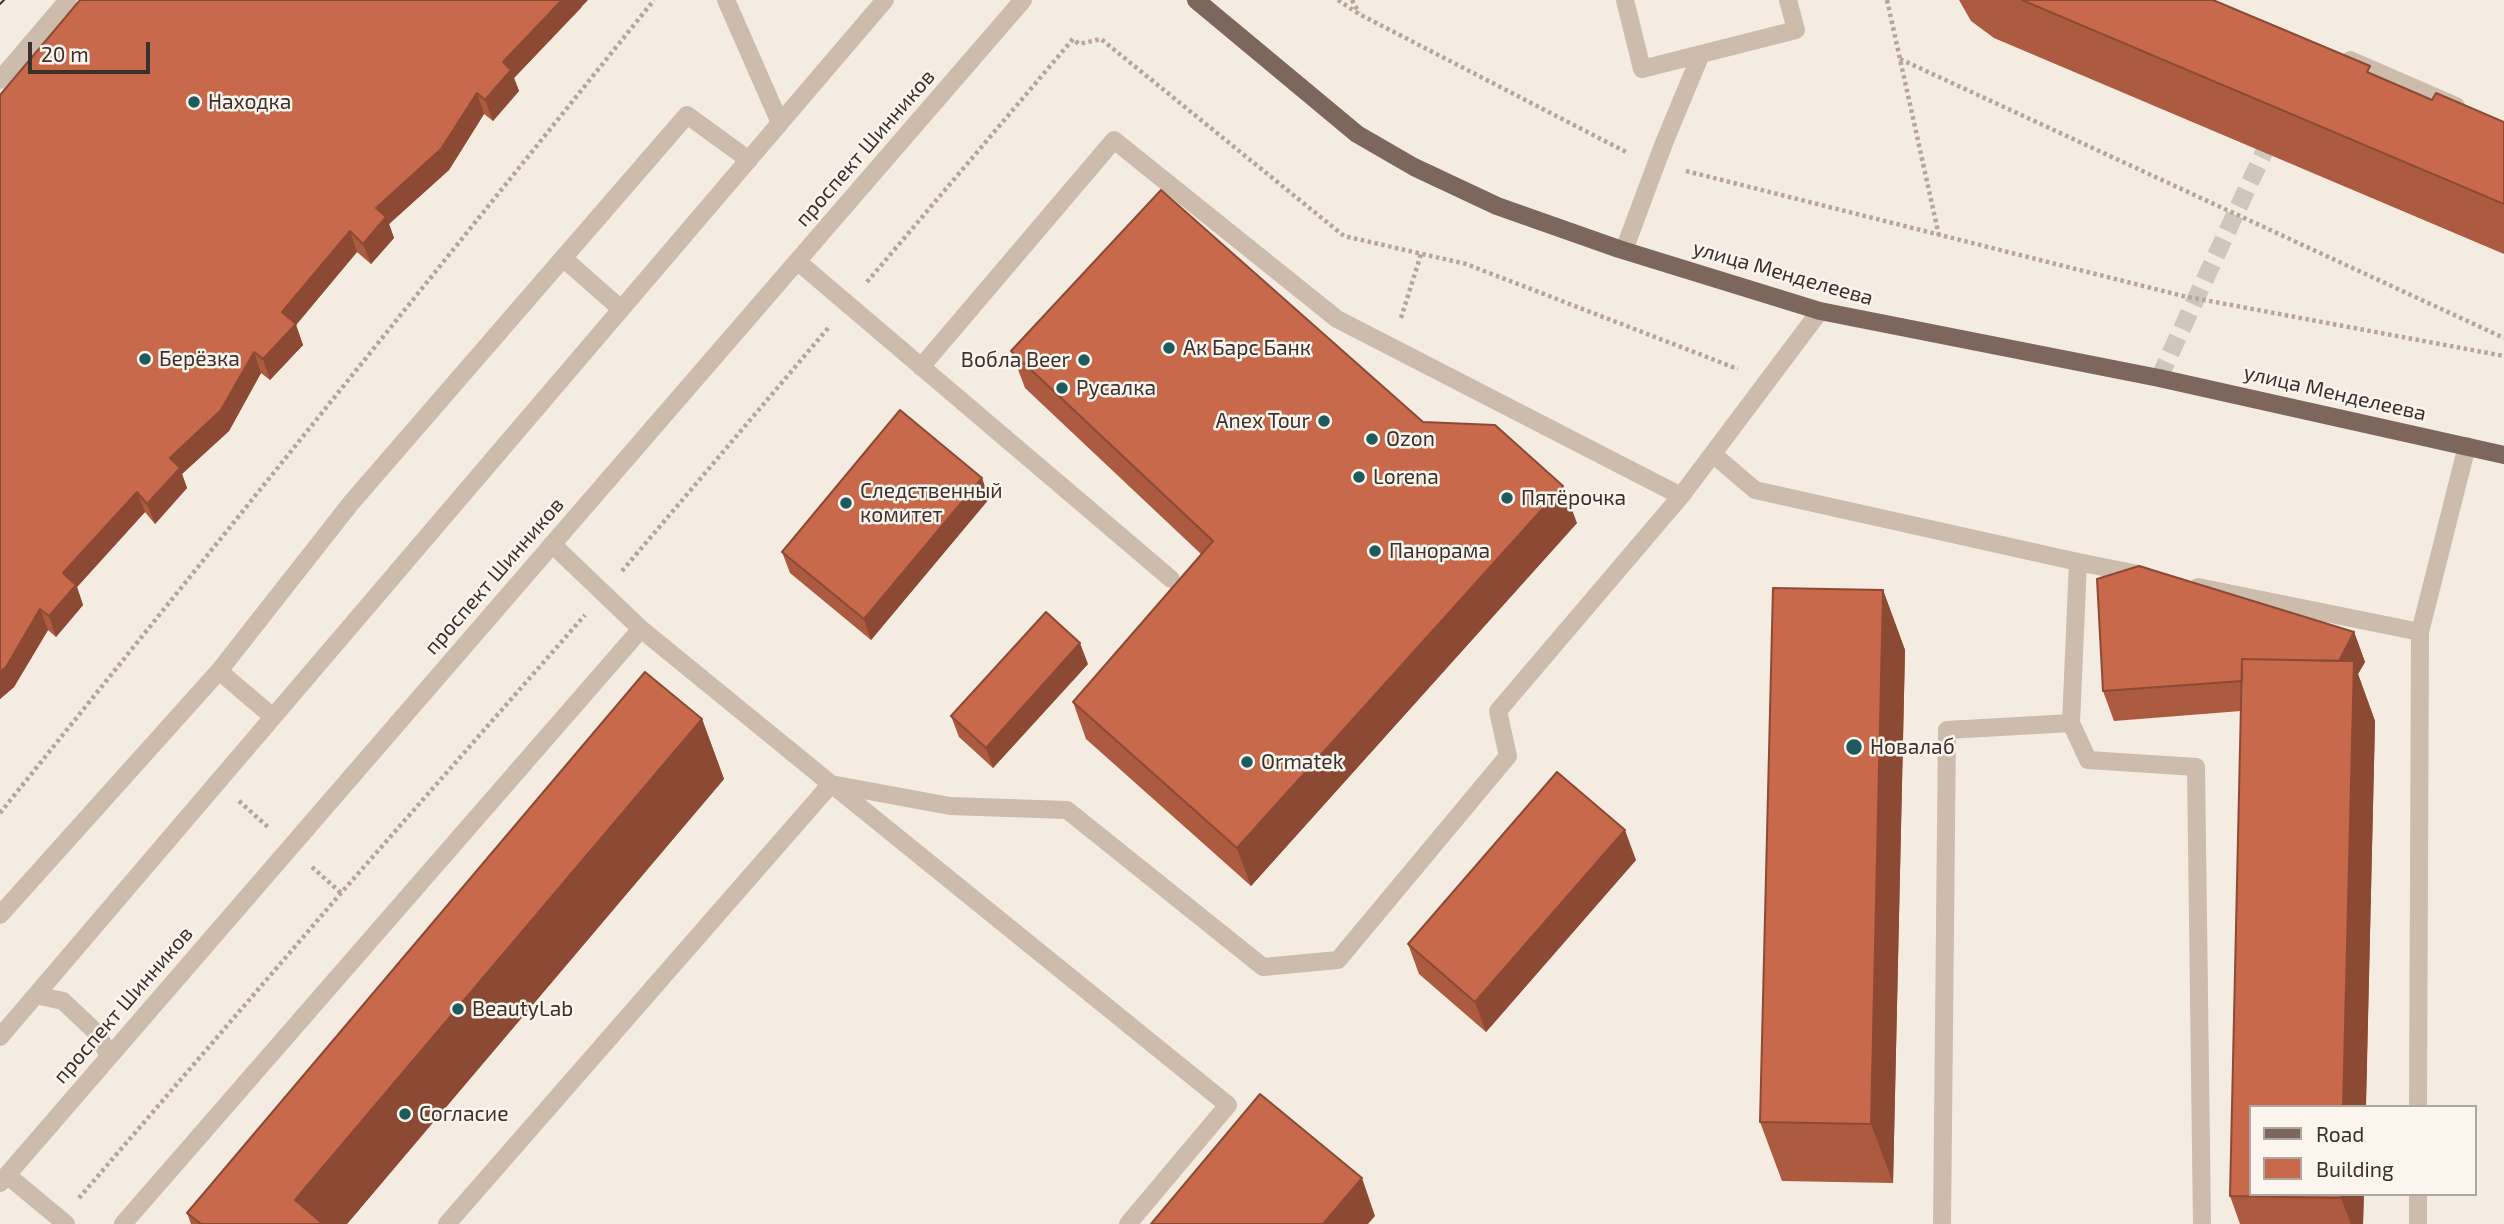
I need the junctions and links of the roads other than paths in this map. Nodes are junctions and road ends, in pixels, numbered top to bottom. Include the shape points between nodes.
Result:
1 (68, 0) edge
2 (726, 0) edge
3 (885, 0) edge
4 (1023, 0) edge
5 (1196, 0) edge
6 (1625, 0) edge
7 (1788, 0) edge
8 (1701, 54) junction
9 (2338, 54) edge
10 (0, 80) edge
11 (2478, 115) edge
12 (780, 123) junction
13 (749, 160) junction
14 (1624, 250) junction
15 (563, 258) junction
16 (797, 261) junction
17 (621, 309) junction
18 (1820, 311) junction
19 (921, 367) junction
20 (2467, 446) junction
21 (1714, 455) junction
22 (2504, 455) edge
23 (1681, 496) junction
24 (552, 544) junction
25 (2078, 562) junction
26 (1171, 579) dead end
27 (2160, 579) edge
28 (2188, 584) edge
29 (640, 629) junction
30 (2420, 632) junction
31 (219, 671) junction
32 (273, 717) junction
33 (2071, 723) junction
34 (831, 784) junction
35 (0, 915) edge
36 (36, 995) junction
37 (0, 1008) edge
38 (13, 1021) junction
39 (0, 1037) edge
40 (109, 1057) junction
41 (2418, 1105) edge
42 (3, 1179) edge
43 (2418, 1196) edge
44 (64, 1221) edge
45 (123, 1224) edge
46 (447, 1224) edge
47 (1128, 1224) edge
48 (1942, 1224) edge
49 (2202, 1224) edge
50 (2418, 1224) edge

1 - 10 street
2 - 12 street
3 - 12 street
4 - 16 street, проспект Шинников
5 - 14 main road, улица Менделеева via 1357,134 1413,167 1497,206
6 - 8 street via 1642,69
7 - 8 street via 1796,30
8 - 14 street
9 - 11 street
12 - 13 street
13 - 15 street via 687,115
13 - 17 street
14 - 18 main road, улица Менделеева
15 - 17 street
15 - 31 street via 351,503
16 - 19 street
16 - 24 street, проспект Шинников
17 - 32 street
18 - 20 main road, улица Менделеева via 2159,378
18 - 21 street
19 - 23 street via 1114,141 1337,320
19 - 26 street
20 - 22 main road, улица Менделеева
20 - 30 street
21 - 23 street
21 - 25 street via 1755,490
23 - 34 street via 1498,711 1508,756 1338,960 1263,967 1067,810 950,806
24 - 29 street
24 - 40 street, проспект Шинников
25 - 27 street
25 - 33 street
28 - 30 street
29 - 34 street
29 - 45 street
30 - 41 street
31 - 32 street
31 - 35 street
32 - 36 street
33 - 48 street via 1947,730
33 - 49 street via 2088,760 2196,767
34 - 46 street
34 - 47 street via 1228,1105
36 - 38 street
36 - 40 street via 63,1001 98,1034
37 - 38 street
38 - 39 street
40 - 42 street, проспект Шинников
42 - 44 street
43 - 50 street

